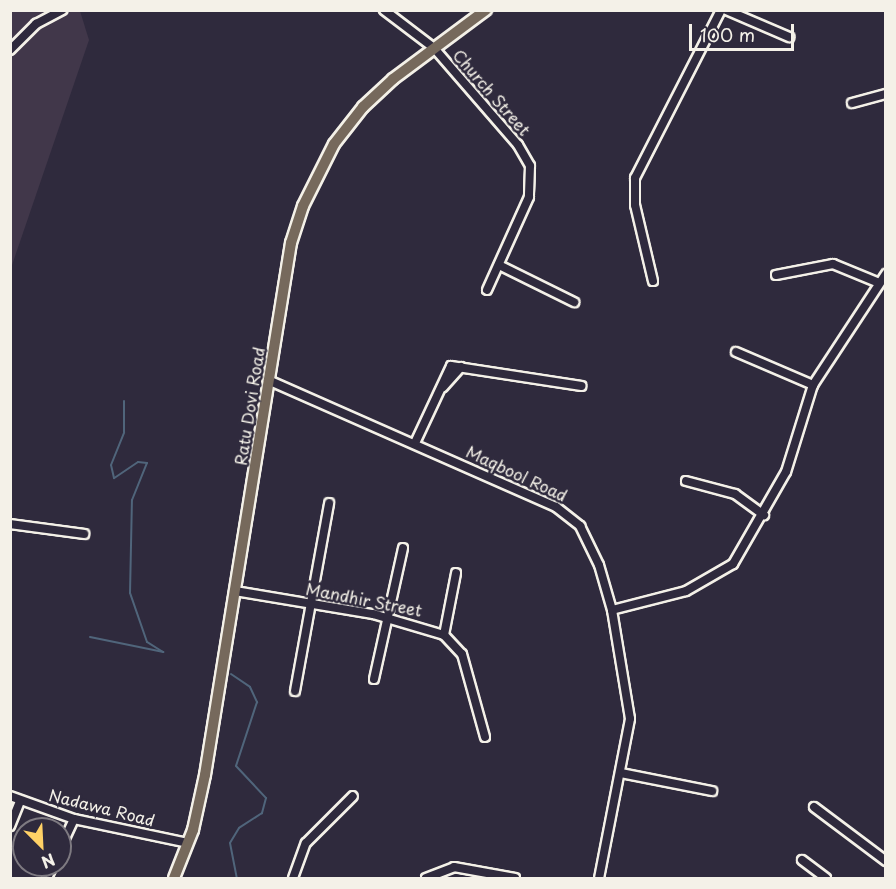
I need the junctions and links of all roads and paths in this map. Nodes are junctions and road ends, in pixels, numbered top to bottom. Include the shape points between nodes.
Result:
1 (62, 10) edge
2 (384, 10) edge
3 (486, 10) edge
4 (724, 10) edge
5 (789, 37) dead end
6 (434, 48) junction
7 (10, 50) edge
8 (885, 94) edge
9 (852, 103) dead end
10 (499, 265) junction
11 (885, 274) edge
12 (776, 275) dead end
13 (653, 281) dead end
14 (879, 283) junction
15 (487, 290) dead end
16 (574, 302) dead end
17 (736, 352) dead end
18 (268, 380) junction
19 (813, 385) junction
20 (582, 386) dead end
21 (415, 443) junction
22 (686, 481) dead end
23 (328, 503) dead end
24 (764, 515) junction
25 (10, 524) edge
26 (84, 534) dead end
27 (403, 548) dead end
28 (456, 573) dead end
29 (235, 591) junction
30 (314, 604) junction
31 (612, 610) junction
32 (389, 617) junction
33 (444, 635) junction
34 (374, 679) dead end
35 (295, 691) dead end
36 (485, 737) dead end
37 (621, 773) junction
38 (712, 790) dead end
39 (10, 796) edge
40 (353, 796) dead end
41 (20, 801) junction
42 (814, 807) dead end
43 (74, 819) junction
44 (72, 823) edge
45 (10, 826) edge
46 (188, 843) junction
47 (802, 860) dead end
48 (885, 861) edge
49 (174, 879) edge
50 (293, 879) edge
51 (426, 879) edge
52 (515, 879) edge
53 (599, 879) edge
54 (826, 879) edge

1 - 7 street via 36,24
2 - 6 street, Church Street
3 - 6 main road, Ratu Dovi Road
4 - 5 street
4 - 13 street via 635,178 635,205
6 - 10 street, Church Street via 518,145 530,166 529,197
6 - 18 main road, Ratu Dovi Road via 363,107 318,172 291,243
8 - 9 street
10 - 15 street, Church Street
10 - 16 street
11 - 14 street
12 - 14 street via 833,264
14 - 19 street
17 - 19 street
18 - 21 street, Maqbool Road
18 - 29 main road, Ratu Dovi Road
19 - 24 street via 786,472
20 - 21 street via 449,367
21 - 31 street, Maqbool Road via 569,515 591,544
22 - 24 street via 735,494
23 - 30 street
24 - 31 street via 734,564 710,580
25 - 26 street
27 - 32 street
28 - 33 street
29 - 30 street, Mandhir Street
29 - 46 main road, Ratu Dovi Road
30 - 32 street, Mandhir Street
30 - 35 street
31 - 37 street, Maqbool Road via 630,719
32 - 33 street, Mandhir Street
32 - 34 street
33 - 36 street via 462,654
37 - 38 street
37 - 53 street, Maqbool Road
39 - 41 street, Nadawa Road
40 - 50 street via 306,843
41 - 43 street, Nadawa Road
41 - 45 street
42 - 48 street
43 - 44 street
43 - 46 street, Nadawa Road
46 - 49 main road, Ratu Dovi Road
47 - 54 street
51 - 52 street via 454,867

